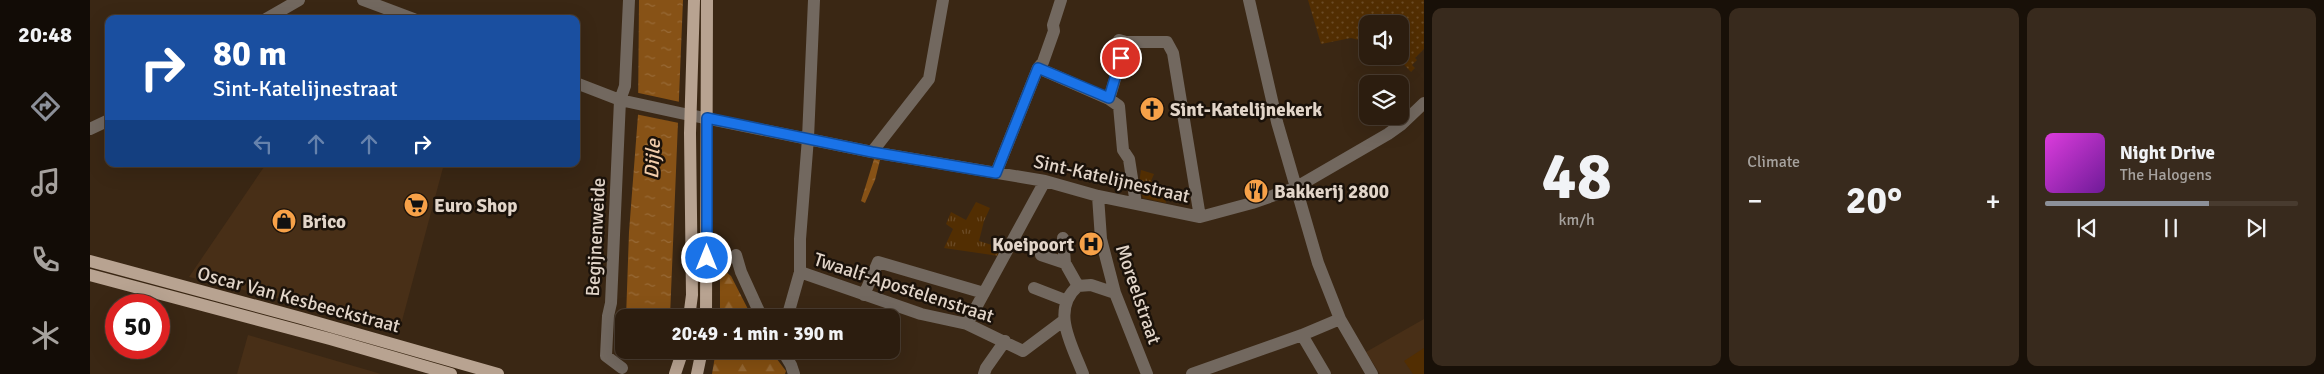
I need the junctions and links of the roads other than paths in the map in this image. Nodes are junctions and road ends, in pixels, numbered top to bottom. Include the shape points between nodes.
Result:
1 (299, 0) edge
2 (363, 0) edge
3 (629, 0) edge
4 (694, 0) edge
5 (707, 0) edge
6 (814, 0) edge
7 (943, 0) edge
8 (1061, 0) edge
9 (1248, 0) edge
10 (273, 15) edge
11 (403, 15) edge
12 (1038, 68) junction
13 (580, 84) edge
14 (1109, 98) junction
15 (625, 101) junction
16 (1424, 103) edge
17 (685, 114) junction
18 (707, 118) junction
19 (105, 122) edge
20 (90, 129) edge
21 (808, 138) junction
22 (872, 152) junction
23 (996, 173) junction
24 (1045, 181) junction
25 (1295, 188) junction
26 (1098, 196) junction
27 (1136, 204) junction
28 (1200, 217) junction
29 (1063, 238) dead end
30 (736, 255) dead end
31 (1041, 255) dead end
32 (90, 261) edge
33 (1064, 263) junction
34 (800, 272) junction
35 (90, 275) edge
36 (1078, 286) junction
37 (1034, 288) dead end
38 (1115, 293) junction
39 (984, 294) junction
40 (864, 295) junction
41 (1065, 300) junction
42 (690, 309) edge
43 (706, 309) edge
44 (758, 309) edge
45 (790, 309) edge
46 (1340, 319) junction
47 (1063, 320) junction
48 (967, 324) junction
49 (1302, 335) junction
50 (1005, 341) junction
51 (680, 359) edge
52 (700, 359) edge
53 (787, 359) edge
54 (622, 368) dead end
55 (451, 374) edge
56 (498, 374) edge
57 (675, 374) edge
58 (697, 374) edge
59 (794, 374) edge
60 (984, 374) edge
61 (1082, 374) edge
62 (1147, 374) edge
63 (1192, 374) edge
64 (1325, 374) edge
65 (1372, 374) edge

1 - 10 street
2 - 11 street
3 - 15 street
4 - 17 main road
5 - 18 main road
6 - 21 street
7 - 22 street via 930,79
8 - 12 street via 1054,31
9 - 25 street
12 - 14 street
12 - 23 street
13 - 15 street, Sint-Katelijnestraat
14 - 27 street via 1119,106 1123,150 1129,159
14 - 28 street via 1122,41 1167,42 1173,53
15 - 17 street, Sint-Katelijnestraat
15 - 54 street, Begijnenweide via 606,356
16 - 25 street, Sint-Katelijnestraat via 1388,134
17 - 18 street, Sint-Katelijnestraat
17 - 42 main road
18 - 21 street, Sint-Katelijnestraat
18 - 43 main road
19 - 20 street
21 - 22 street, Sint-Katelijnestraat
21 - 34 street
22 - 23 street, Sint-Katelijnestraat
23 - 24 street, Sint-Katelijnestraat
24 - 26 street, Sint-Katelijnestraat
24 - 39 street
25 - 28 street, Sint-Katelijnestraat
25 - 46 street via 1318,263
26 - 27 street, Sint-Katelijnestraat
26 - 38 street, Moreelstraat via 1101,239
27 - 28 street, Sint-Katelijnestraat
29 - 33 street
30 - 44 street
31 - 33 street
32 - 56 main road, Oscar Van Kesbeeckstraat
33 - 36 street
34 - 40 street, Twaalf-Apostelenstraat
34 - 45 street
35 - 55 main road, Oscar Van Kesbeeckstraat
36 - 38 street via 1091,285
36 - 41 street
37 - 41 street
38 - 62 street, Moreelstraat
39 - 40 street via 878,262
39 - 48 street
40 - 48 street, Twaalf-Apostelenstraat via 921,314
41 - 47 street
46 - 49 street
46 - 65 street
47 - 50 street, Twaalf-Apostelenstraat via 1023,351
47 - 61 street
48 - 50 street, Twaalf-Apostelenstraat
49 - 63 street
49 - 64 street
50 - 60 street
51 - 57 main road
52 - 58 main road
53 - 59 street

